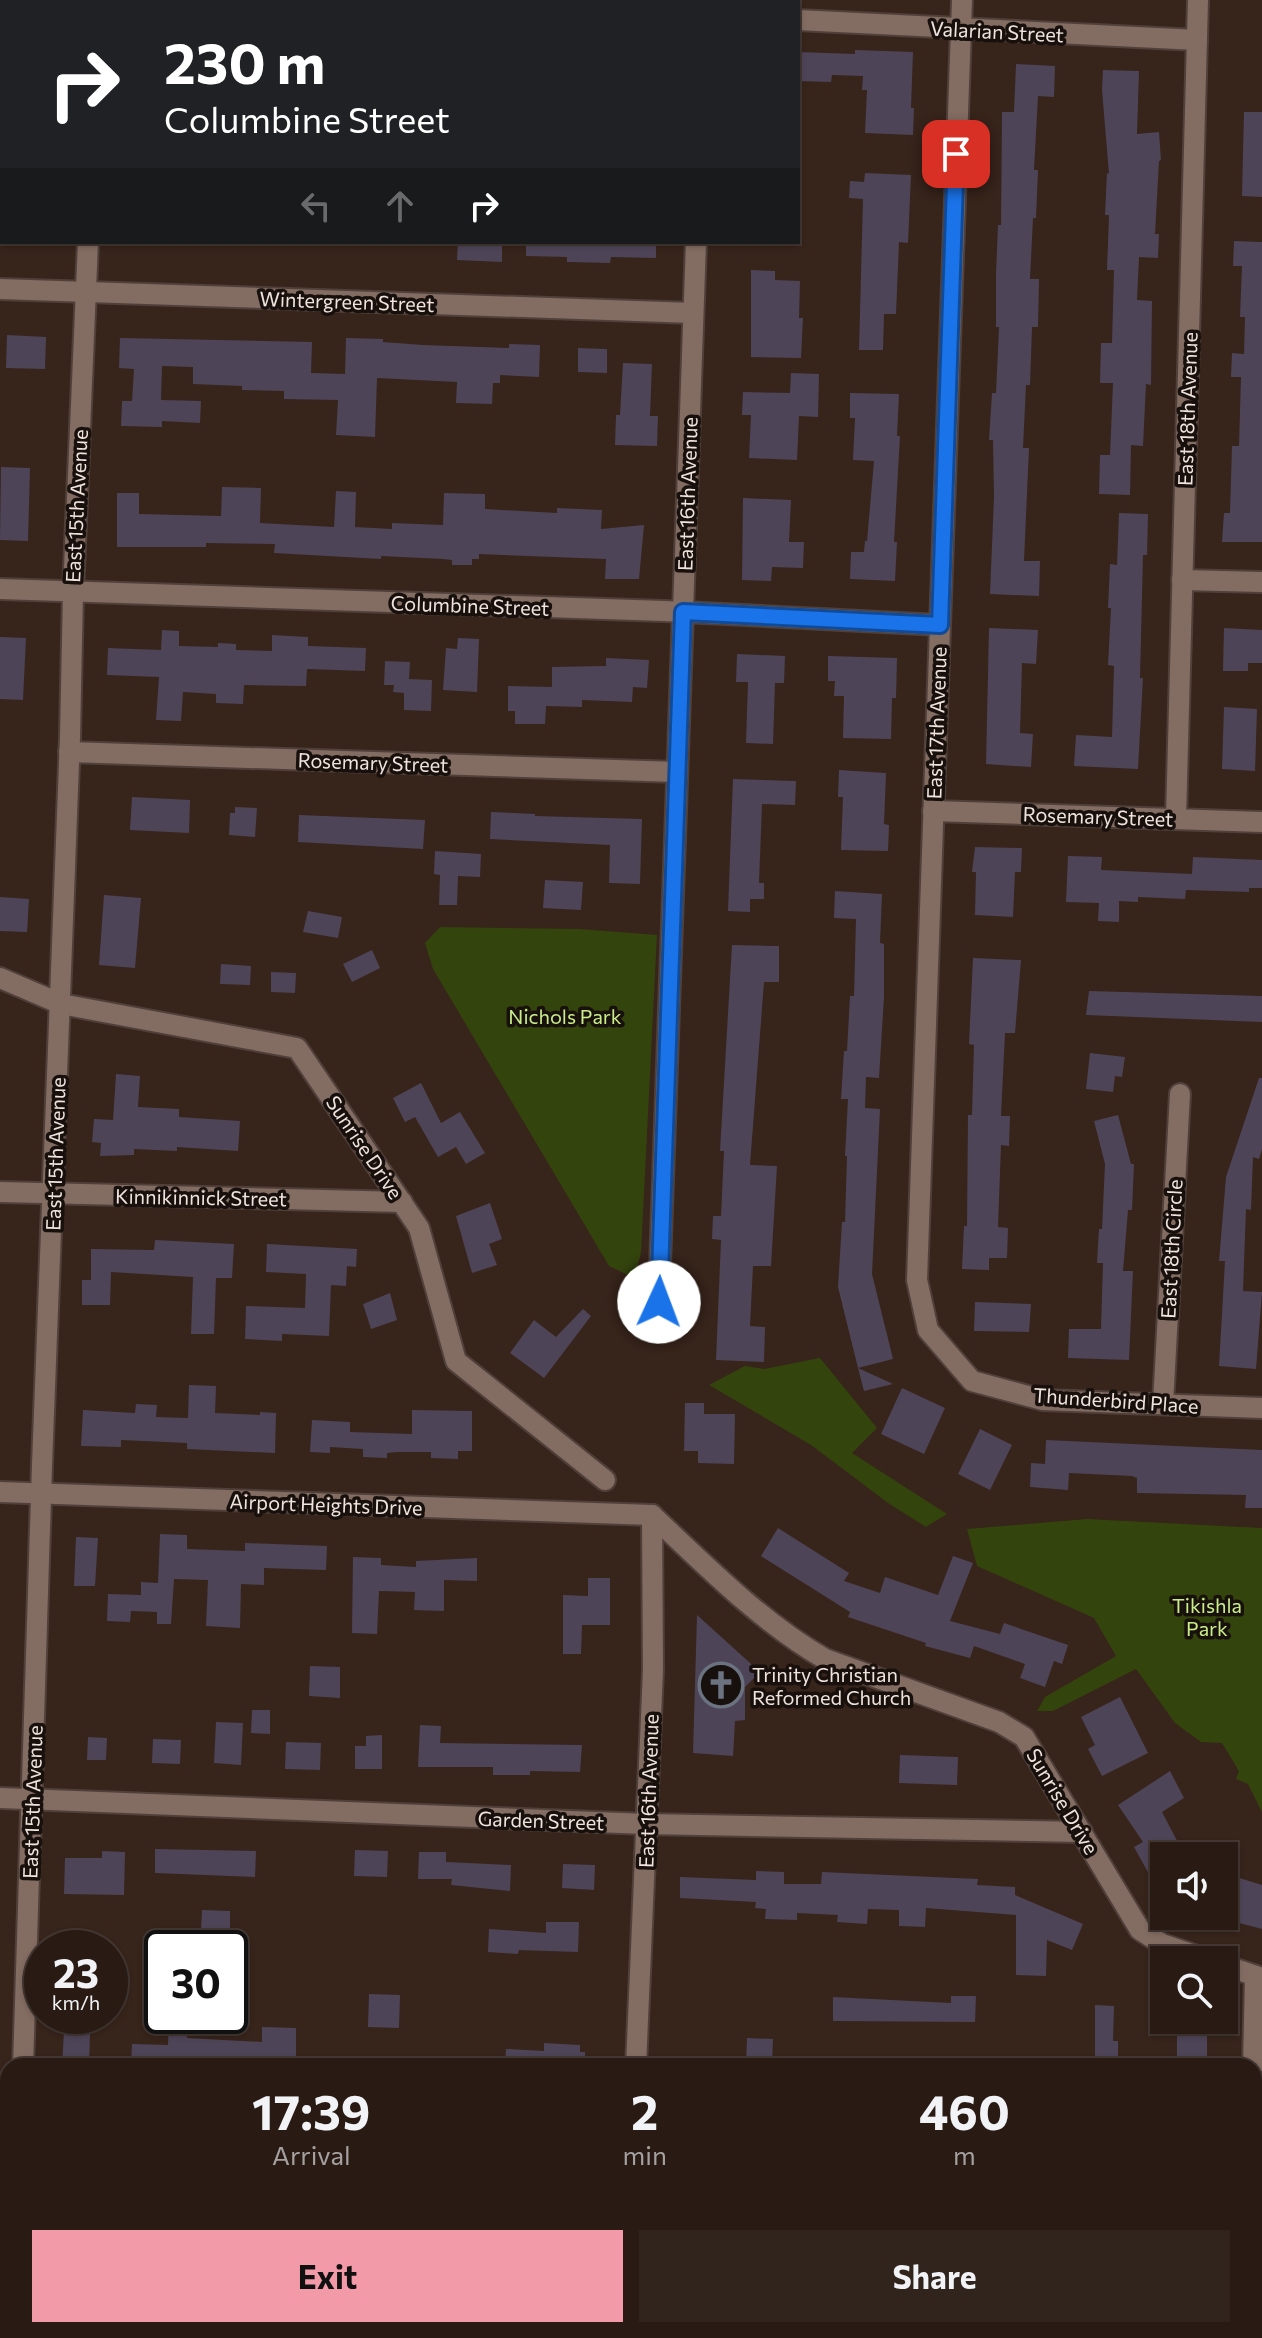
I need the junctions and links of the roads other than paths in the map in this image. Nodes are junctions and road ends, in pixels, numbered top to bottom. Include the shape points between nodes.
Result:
1 (962, 0) edge
2 (1198, 0) edge
3 (800, 20) edge
4 (961, 29) junction
5 (1197, 40) junction
6 (88, 244) edge
7 (696, 244) edge
8 (0, 289) edge
9 (86, 292) junction
10 (693, 313) junction
11 (1182, 580) junction
12 (1262, 582) edge
13 (0, 589) edge
14 (73, 592) junction
15 (683, 612) junction
16 (940, 625) junction
17 (69, 752) junction
18 (677, 772) junction
19 (933, 811) junction
20 (1176, 818) junction
21 (1262, 822) edge
22 (0, 978) edge
23 (61, 1004) junction
24 (1180, 1094) dead end
25 (0, 1192) edge
26 (53, 1193) junction
27 (402, 1202) junction
28 (658, 1322) dead end
29 (972, 1381) joint
30 (1163, 1404) junction
31 (1262, 1408) edge
32 (605, 1480) dead end
33 (0, 1492) edge
34 (41, 1494) junction
35 (652, 1515) junction
36 (0, 1798) edge
37 (32, 1799) junction
38 (646, 1824) junction
39 (1082, 1832) junction
40 (1168, 1946) edge
41 (1238, 1970) edge
42 (1259, 1977) edge
43 (23, 2058) edge
44 (636, 2058) edge
45 (1254, 2058) edge

1 - 4 street, East 17th Avenue
2 - 5 street, East 18th Avenue
3 - 4 street, Valarian Street
4 - 5 street, Valarian Street
4 - 16 street, East 17th Avenue
5 - 11 street, East 18th Avenue
6 - 9 street, East 15th Avenue
7 - 10 street, East 16th Avenue
8 - 9 street, Wintergreen Street
9 - 10 street, Wintergreen Street
9 - 14 street, East 15th Avenue
10 - 15 street, East 16th Avenue
11 - 12 street
11 - 20 street, East 18th Avenue
13 - 14 street, Columbine Street
14 - 15 street, Columbine Street
14 - 17 street, East 15th Avenue
15 - 16 street, Columbine Street
15 - 18 street, East 16th Avenue
16 - 19 street, East 17th Avenue
17 - 18 street, Rosemary Street
17 - 23 street, East 15th Avenue
18 - 28 street, East 16th Avenue
19 - 20 street, Rosemary Street
19 - 29 street, East 17th Avenue via 917,1280 928,1330
20 - 21 street, Rosemary Street
22 - 23 street, Sunrise Drive
23 - 26 street, East 15th Avenue
23 - 27 street, Sunrise Drive via 297,1048
24 - 30 street, East 18th Circle
25 - 26 street, Kinnikinnick Street
26 - 27 street, Kinnikinnick Street
26 - 34 street, East 15th Avenue
27 - 32 street, Sunrise Drive via 419,1228 456,1361
29 - 30 street, Thunderbird Place via 1043,1400
30 - 31 street, Thunderbird Place
33 - 34 street, Airport Heights Drive
34 - 35 street, Airport Heights Drive
34 - 37 street, East 15th Avenue
35 - 38 street, East 16th Avenue via 653,1670
35 - 39 street, Sunrise Drive via 803,1646 825,1659 999,1722 1024,1737
36 - 37 street, Garden Street
37 - 38 street, Garden Street
37 - 43 street, East 15th Avenue
38 - 39 street, Garden Street
38 - 44 street, East 16th Avenue
39 - 40 street, Sunrise Drive via 1140,1930
41 - 42 street
42 - 45 street

